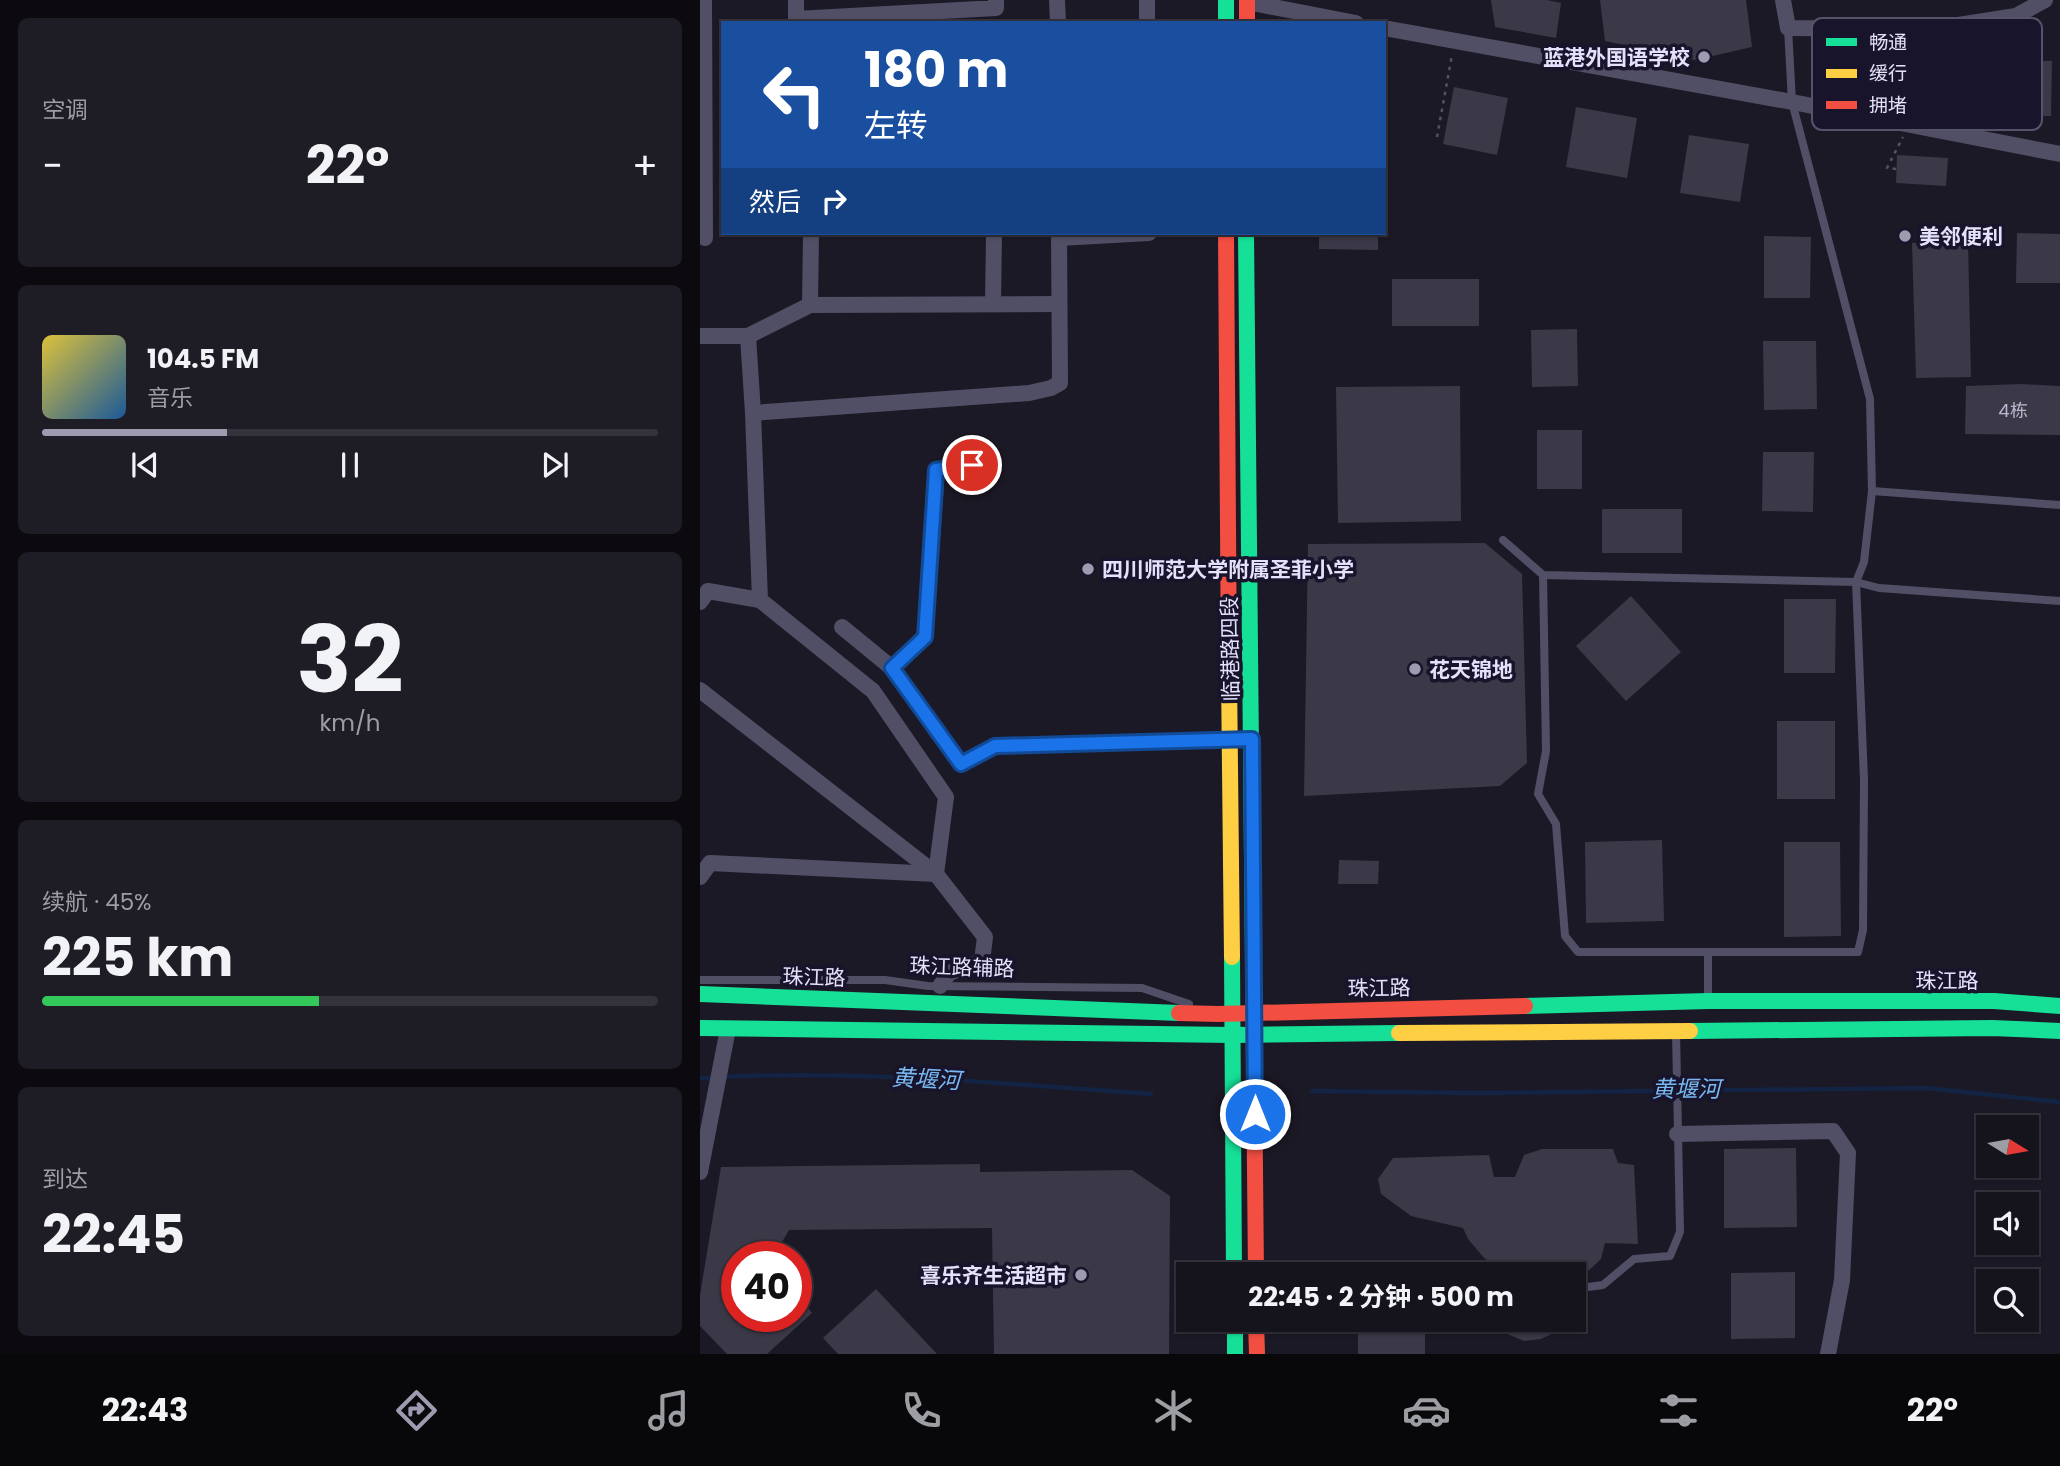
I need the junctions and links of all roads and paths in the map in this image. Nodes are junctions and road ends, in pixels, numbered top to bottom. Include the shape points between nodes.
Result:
1 (704, 0) edge
2 (796, 0) edge
3 (1057, 0) edge
4 (1147, 0) edge
5 (1226, 0) edge
6 (1783, 0) edge
7 (2045, 0) edge
8 (1247, 1) edge
9 (913, 7) edge
10 (996, 10) edge
11 (2002, 18) edge
12 (796, 21) edge
13 (1058, 21) edge
14 (1147, 21) edge
15 (1226, 21) edge
16 (1247, 21) edge
17 (1346, 21) edge
18 (1386, 28) edge
19 (1788, 28) junction
20 (1812, 28) edge
21 (1455, 41) junction
22 (1793, 102) junction
23 (1812, 106) edge
24 (1906, 130) edge
25 (1935, 130) edge
26 (1437, 137) dead end
27 (2060, 154) edge
28 (1896, 169) dead end
29 (810, 235) edge
30 (994, 235) edge
31 (1059, 235) edge
32 (1226, 235) edge
33 (1246, 235) edge
34 (705, 237) dead end
35 (993, 304) junction
36 (1059, 304) junction
37 (810, 305) junction
38 (700, 336) edge
39 (748, 336) junction
40 (753, 413) junction
41 (972, 465) dead end
42 (1872, 491) junction
43 (2060, 505) edge
44 (1503, 540) dead end
45 (1543, 575) junction
46 (1856, 582) junction
47 (760, 600) junction
48 (2060, 601) edge
49 (700, 602) edge
50 (842, 627) dead end
51 (892, 668) junction
52 (700, 690) edge
53 (1252, 739) junction
54 (1231, 740) junction
55 (936, 874) junction
56 (700, 877) edge
57 (1708, 952) junction
58 (700, 980) edge
59 (940, 986) junction
60 (700, 994) edge
61 (1708, 1001) junction
62 (2060, 1006) edge
63 (1253, 1012) junction
64 (1225, 1014) junction
65 (700, 1028) edge
66 (728, 1028) junction
67 (1676, 1031) junction
68 (2060, 1031) edge
69 (1255, 1034) junction
70 (1233, 1035) junction
71 (1678, 1134) junction
72 (700, 1172) edge
73 (1234, 1262) edge
74 (1256, 1262) edge
75 (1586, 1287) edge
76 (1235, 1332) edge
77 (1256, 1332) edge
78 (1235, 1354) edge
79 (1257, 1354) edge
80 (1828, 1354) edge

1 - 34 street
2 - 12 street
3 - 13 street
4 - 14 street
5 - 15 main road
6 - 19 street
7 - 11 street
8 - 16 main road
8 - 17 street
9 - 10 street
9 - 12 street
18 - 21 street
19 - 20 street
19 - 22 lane
21 - 22 street
21 - 26 path
22 - 23 street
22 - 42 lane via 1870,399
24 - 28 path via 1887,168
25 - 27 street
29 - 37 street
30 - 35 street
31 - 36 street
32 - 54 main road, 临港路四段
33 - 53 main road, 临港路四段
35 - 36 street
35 - 37 street
36 - 40 street via 1060,383 1051,388
37 - 39 street
38 - 39 street
39 - 40 street
40 - 47 street
41 - 51 street via 936,470 925,637
42 - 43 lane
42 - 46 lane via 1864,562
44 - 45 lane
45 - 46 lane
45 - 57 lane via 1546,751 1538,794 1556,824 1564,936 1578,952
46 - 48 lane via 1879,588
46 - 57 lane via 1864,779 1863,930 1858,951
47 - 49 street via 708,592
47 - 55 street via 873,691 946,797
50 - 51 street
51 - 54 street via 961,764 995,746
52 - 55 street
53 - 54 street
53 - 63 main road, 临港路四段
54 - 64 main road, 临港路四段
55 - 56 street via 710,863
55 - 59 street via 985,937 982,961 949,973
57 - 61 lane
58 - 59 lane, 珠江路辅路 via 885,980
59 - 64 lane, 珠江路辅路 via 1142,988
60 - 64 main road, 珠江路
61 - 62 main road, 珠江路 via 1993,1001
61 - 63 main road, 珠江路
63 - 64 main road, 珠江路
63 - 69 main road, 临港路四段
64 - 70 main road, 临港路四段
65 - 66 main road
66 - 70 main road
66 - 72 street
67 - 68 main road
67 - 69 main road
67 - 71 lane
69 - 70 main road
69 - 74 main road, 临港路四段
70 - 73 main road, 临港路四段
71 - 75 lane via 1680,1232 1670,1256 1634,1259 1603,1285
71 - 80 street via 1833,1131 1848,1153 1842,1280
76 - 78 main road
77 - 79 main road

